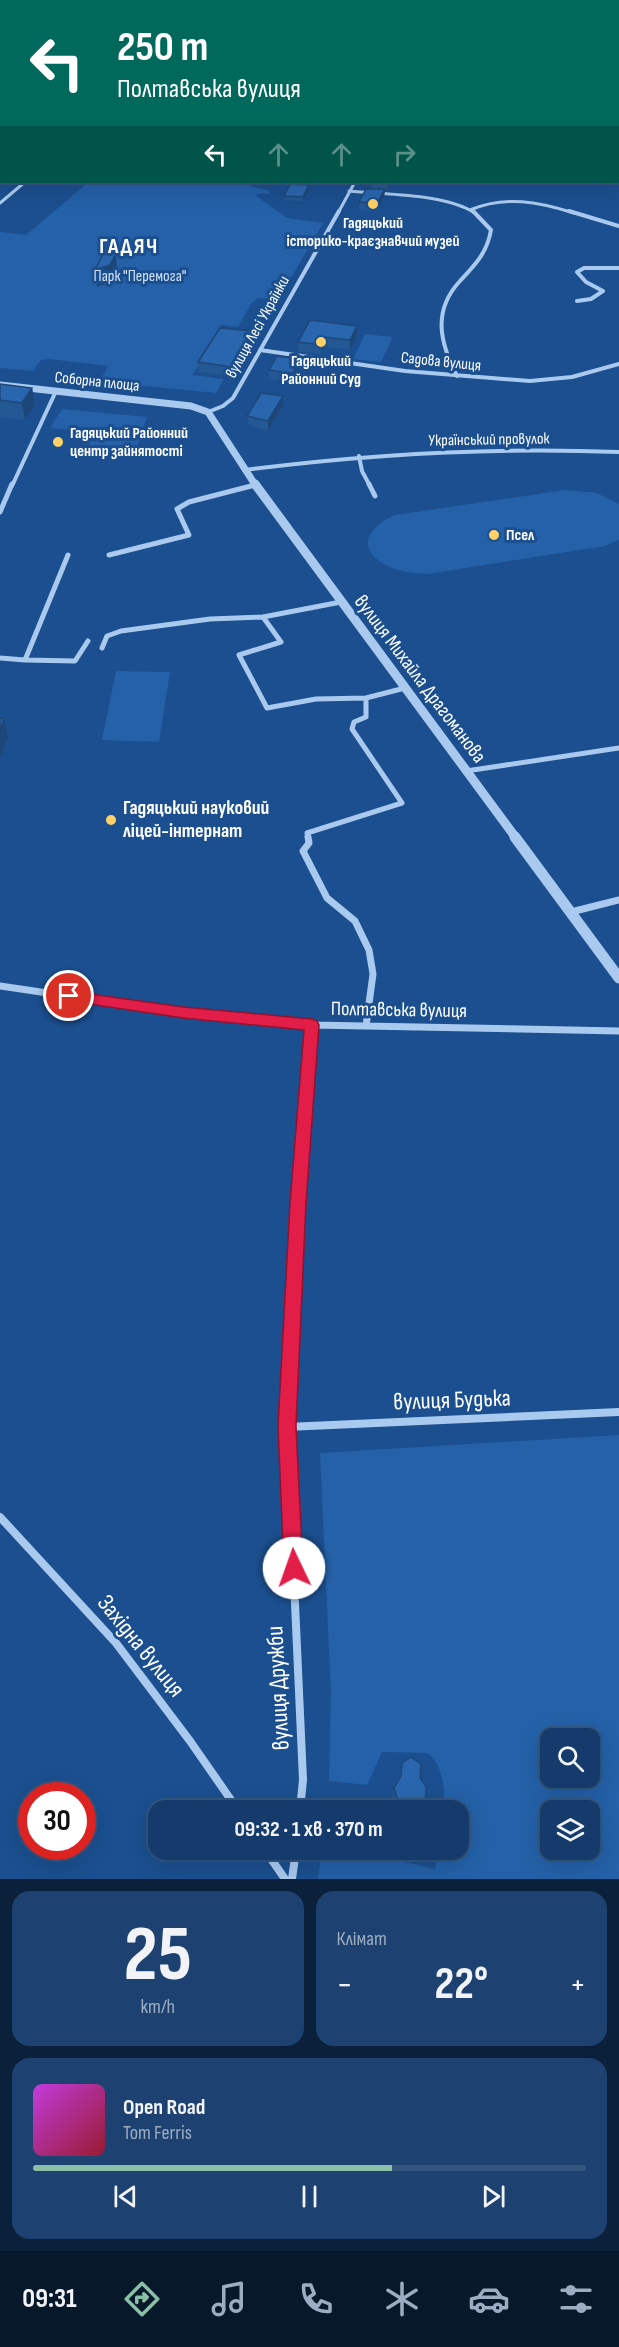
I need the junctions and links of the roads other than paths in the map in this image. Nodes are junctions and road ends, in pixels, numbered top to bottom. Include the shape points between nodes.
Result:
1 (24, 183) edge
2 (354, 183) edge
3 (349, 191) junction
4 (0, 203) edge
5 (470, 210) junction
6 (619, 226) edge
7 (619, 268) edge
8 (577, 301) dead end
9 (260, 350) junction
10 (619, 364) edge
11 (457, 376) junction
12 (0, 385) edge
13 (56, 391) junction
14 (208, 412) junction
15 (619, 452) edge
16 (359, 456) junction
17 (244, 471) junction
18 (255, 485) junction
19 (375, 496) dead end
20 (0, 512) edge
21 (68, 555) dead end
22 (109, 555) dead end
23 (341, 602) junction
24 (263, 617) junction
25 (88, 641) dead end
26 (102, 648) dead end
27 (0, 658) edge
28 (25, 660) junction
29 (405, 688) junction
30 (366, 698) junction
31 (619, 748) edge
32 (466, 771) junction
33 (619, 900) edge
34 (571, 912) junction
35 (619, 978) edge
36 (0, 986) edge
37 (312, 1025) junction
38 (366, 1026) junction
39 (619, 1031) edge
40 (619, 1412) edge
41 (287, 1426) junction
42 (0, 1517) edge
43 (231, 1800) edge
44 (301, 1800) edge
45 (272, 1860) edge
46 (295, 1860) edge
47 (285, 1879) edge
48 (292, 1879) edge

1 - 4 street
2 - 3 street, вулиця Лесі Українки
3 - 5 street via 429,200
3 - 9 street, вулиця Лесі Українки
5 - 6 street via 480,204 510,201 564,208
5 - 11 street via 491,230 481,261 456,284 439,320 445,353
7 - 8 street via 584,268 577,272 603,291 591,299
9 - 11 street, Садова вулиця
9 - 14 street, вулиця Лесі Українки via 233,398
10 - 11 street, Садова вулиця via 572,377 530,381
12 - 13 street, Соборна площа
13 - 14 street, Соборна площа via 191,406
13 - 20 street
14 - 17 street, вулиця Михайла Драгоманова
15 - 16 street, Український провулок
16 - 17 street, Український провулок
16 - 19 street
17 - 18 street, вулиця Михайла Драгоманова
18 - 22 street via 189,502 177,509 189,535
18 - 23 street, вулиця Михайла Драгоманова
21 - 28 street
23 - 24 street
23 - 29 street, вулиця Михайла Драгоманова
24 - 26 street via 210,619 121,631 107,636
24 - 30 street via 281,642 239,654 267,708 330,696
25 - 28 street via 75,661
27 - 28 street
29 - 30 street
29 - 32 street, вулиця Михайла Драгоманова
30 - 38 street via 366,717 354,722 352,729 402,803 307,833 309,843 303,851 327,898 356,921 369,950 374,974
31 - 32 street
32 - 34 street, вулиця Михайла Драгоманова
33 - 34 street
34 - 35 street, вулиця Михайла Драгоманова
36 - 37 street, Полтавська вулиця via 183,1013
37 - 38 street, Полтавська вулиця
37 - 41 street, вулиця Дружби
38 - 39 street, Полтавська вулиця
40 - 41 street, вулиця Будька
41 - 44 street, вулиця Дружби
42 - 43 street, Західна вулиця via 116,1643
45 - 47 street
46 - 48 street

